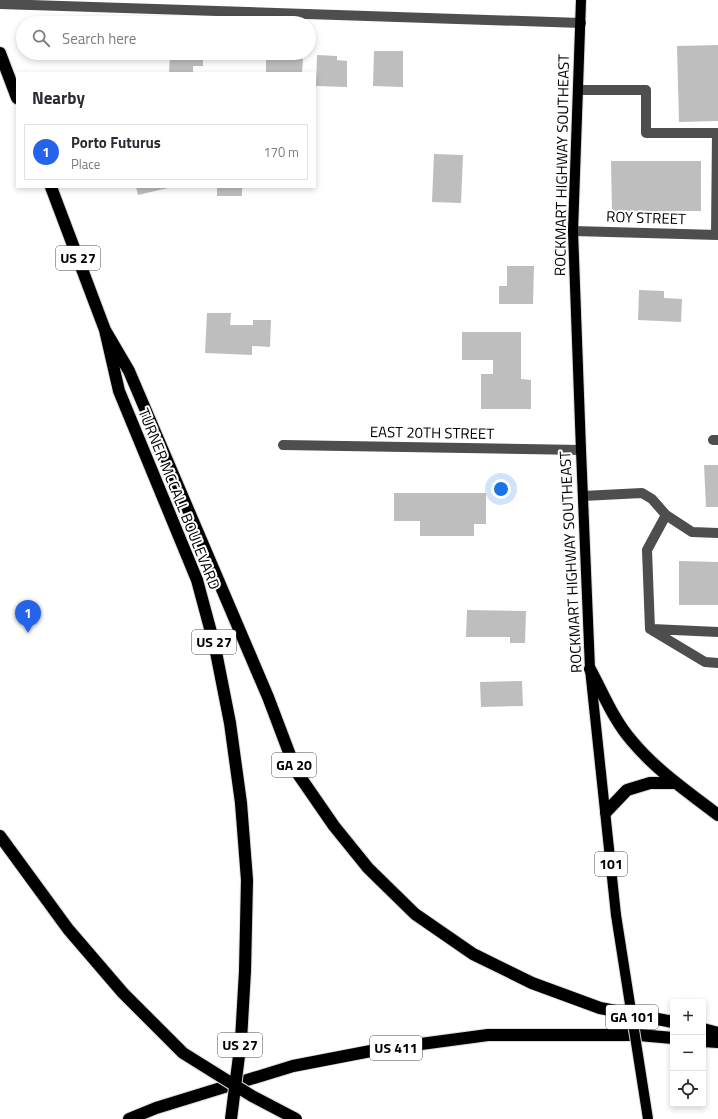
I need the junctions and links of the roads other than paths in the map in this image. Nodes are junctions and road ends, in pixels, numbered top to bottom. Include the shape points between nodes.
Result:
1 (581, 0) edge
2 (0, 4) edge
3 (203, 5) edge
4 (581, 23) junction
5 (0, 53) edge
6 (578, 90) junction
7 (16, 95) edge
8 (51, 188) edge
9 (573, 231) junction
10 (717, 235) edge
11 (105, 330) junction
12 (283, 446) dead end
13 (581, 450) junction
14 (583, 496) junction
15 (666, 515) junction
16 (718, 533) edge
17 (650, 629) junction
18 (718, 632) edge
19 (718, 663) edge
20 (590, 670) junction
21 (676, 783) junction
22 (606, 812) junction
23 (718, 815) edge
24 (0, 836) edge
25 (616, 915) joint
26 (670, 1021) edge
27 (706, 1030) edge
28 (718, 1033) edge
29 (670, 1038) edge
30 (706, 1041) edge
31 (718, 1042) edge
32 (129, 1119) edge
33 (231, 1119) edge
34 (296, 1119) edge
35 (648, 1119) edge

1 - 4 main road, ROCKMART HIGHWAY SOUTHEAST
2 - 3 street
3 - 4 street
4 - 6 main road, ROCKMART HIGHWAY SOUTHEAST
5 - 7 highway
6 - 9 main road, ROCKMART HIGHWAY SOUTHEAST
6 - 10 street via 646,90 646,133 717,133
8 - 11 highway, TURNER MCCALL BOULEVARD / US 27
9 - 10 street, ROY STREET
9 - 13 main road, ROCKMART HIGHWAY SOUTHEAST
11 - 26 highway, GA 20 via 129,371 265,690 296,770 368,868 415,914 473,954 532,982 600,1008
11 - 33 highway, TURNER MCCALL BOULEVARD / US 27, bridge via 119,391 197,580 215,647 230,723 241,803 247,880 241,1040
12 - 13 street, EAST 20TH STREET
13 - 14 main road, ROCKMART HIGHWAY SOUTHEAST / 101
14 - 15 street via 642,492
14 - 20 main road, ROCKMART HIGHWAY SOUTHEAST / 101
15 - 16 street via 692,532
15 - 17 street via 647,550
17 - 18 street
17 - 19 street via 705,662
20 - 21 highway via 631,741
20 - 22 main road, ROCKMART HIGHWAY SOUTHEAST / 101
21 - 22 highway via 650,783 626,790
21 - 23 highway
22 - 25 main road, ROCKMART HIGHWAY SOUTHEAST / 101
24 - 34 highway, bridge via 68,928 123,993 183,1053 252,1096
25 - 35 main road, ROCKMART HIGHWAY SOUTHEAST / GA 101, bridge
27 - 28 highway
29 - 32 highway, US 411 via 639,1035 488,1035 376,1050 293,1066 156,1108
30 - 31 highway

